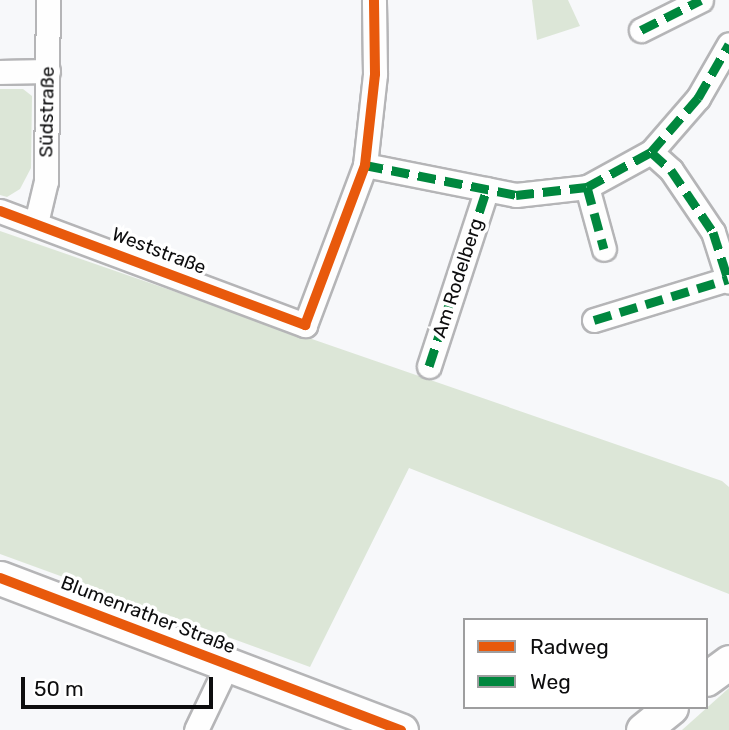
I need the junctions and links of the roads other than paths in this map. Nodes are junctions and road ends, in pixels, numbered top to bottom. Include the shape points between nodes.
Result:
1 (48, 0) edge
2 (374, 0) edge
3 (701, 0) edge
4 (641, 30) dead end
5 (729, 44) edge
6 (48, 71) junction
7 (0, 72) edge
8 (651, 152) junction
9 (365, 164) junction
10 (586, 187) junction
11 (487, 190) junction
12 (0, 211) edge
13 (36, 223) junction
14 (604, 249) dead end
15 (729, 281) edge
16 (594, 320) dead end
17 (429, 366) dead end
18 (0, 578) edge
19 (729, 662) edge
20 (228, 664) junction
21 (708, 678) edge
22 (669, 709) edge
23 (196, 730) edge
24 (401, 730) edge
25 (643, 730) edge

1 - 6 street, Südstraße
2 - 9 street via 375,74
3 - 4 street
5 - 8 street via 698,99
6 - 7 street
6 - 13 street, Südstraße via 46,180
8 - 10 street
8 - 15 street via 671,170 713,232
9 - 11 street
9 - 13 street, Weststraße via 305,325
10 - 11 street via 516,195
10 - 14 street
11 - 17 street, Am Rodelberg
12 - 13 street, Weststraße
15 - 16 street
18 - 20 street, Blumenrather Straße
19 - 21 street
20 - 23 street
20 - 24 street, Blumenrather Straße
22 - 25 street

